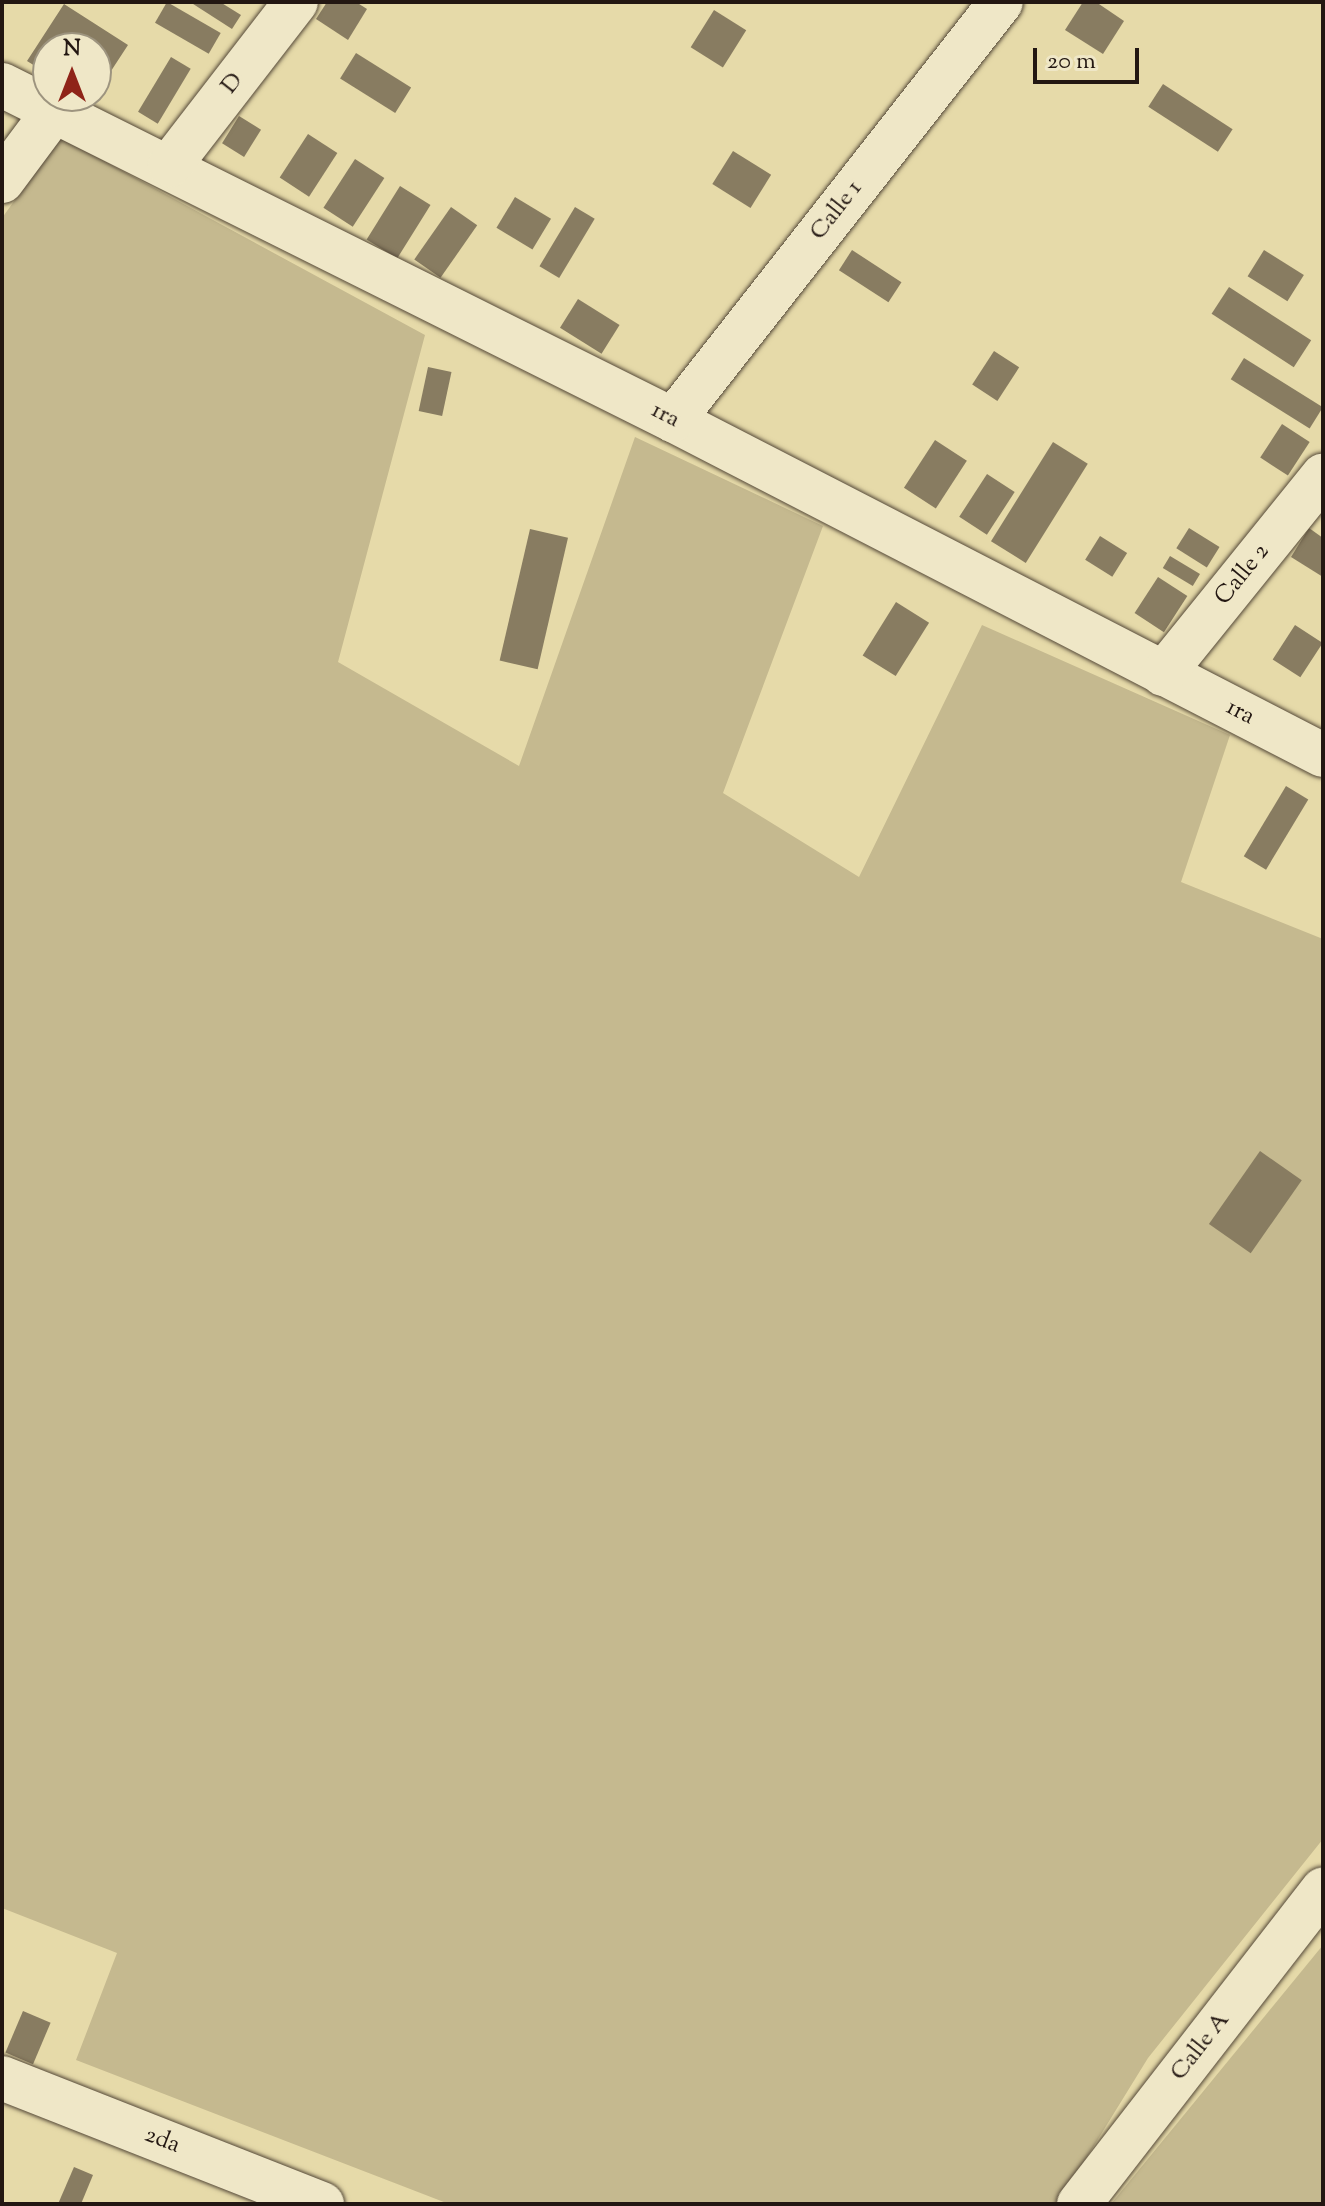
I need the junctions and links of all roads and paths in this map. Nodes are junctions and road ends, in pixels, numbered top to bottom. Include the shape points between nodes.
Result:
1 (296, 2) edge
2 (1001, 2) edge
3 (2, 85) edge
4 (32, 99) edge
5 (54, 112) edge
6 (59, 112) edge
7 (170, 165) junction
8 (2, 181) edge
9 (673, 420) junction
10 (1323, 476) edge
11 (1163, 674) junction
12 (1323, 755) edge
13 (1323, 1890) edge
14 (2, 2078) edge
15 (322, 2204) edge
16 (1079, 2204) edge

1 - 7 street, D
2 - 9 street, Calle 1
3 - 4 street, 1ra
5 - 8 street
6 - 7 street, 1ra
7 - 9 street, 1ra
9 - 11 street, 1ra
10 - 11 street, Calle 2
11 - 12 street, 1ra
13 - 16 street, Calle A
14 - 15 street, 2da

